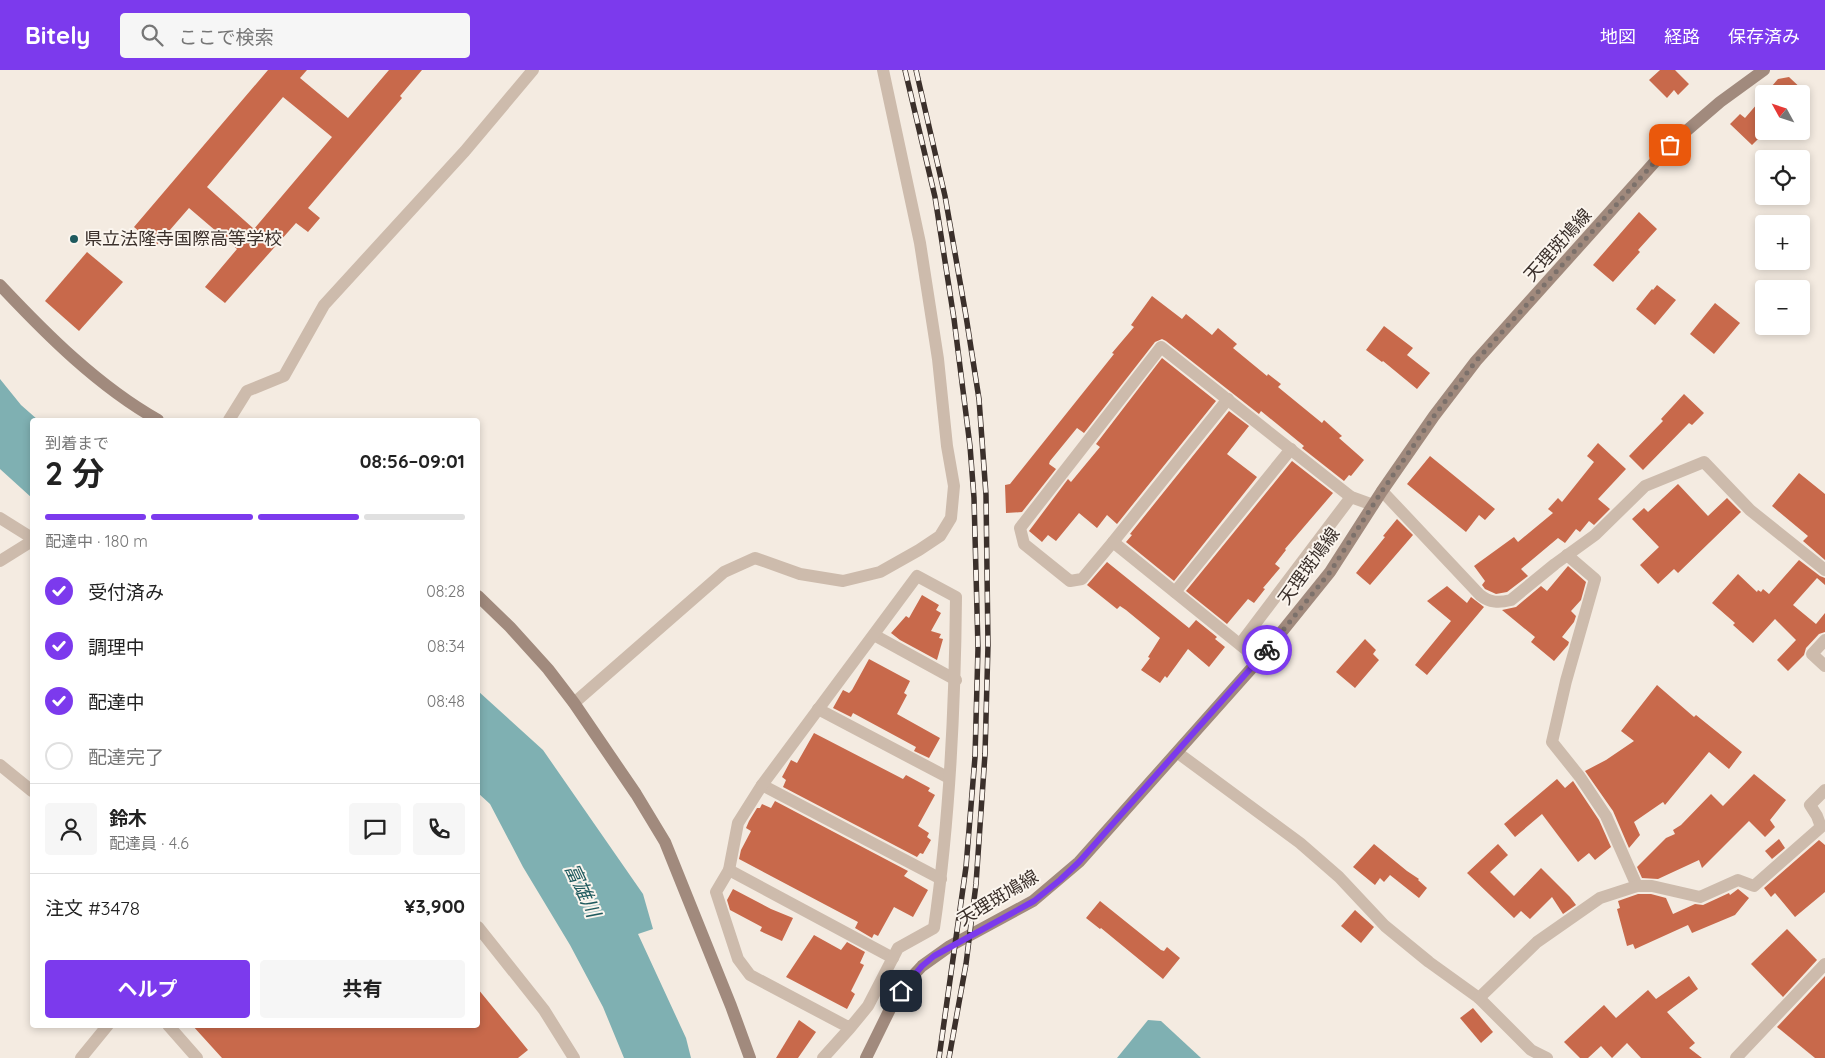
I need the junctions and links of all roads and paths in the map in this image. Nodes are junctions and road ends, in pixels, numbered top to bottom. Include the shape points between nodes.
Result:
1 (533, 70) edge
2 (1764, 70) edge
3 (882, 71) edge
4 (0, 284) edge
5 (1228, 399) junction
6 (155, 418) edge
7 (230, 418) edge
8 (1291, 449) junction
9 (1382, 491) junction
10 (1351, 497) junction
11 (1373, 505) junction
12 (0, 518) edge
13 (30, 539) edge
14 (30, 541) edge
15 (1113, 542) junction
16 (1567, 555) junction
17 (0, 561) edge
18 (1825, 570) edge
19 (1175, 592) junction
20 (480, 598) edge
21 (874, 634) junction
22 (1825, 640) edge
23 (1240, 644) junction
24 (1259, 660) junction
25 (1825, 666) edge
26 (956, 680) junction
27 (574, 703) junction
28 (818, 709) junction
29 (1178, 753) junction
30 (0, 765) edge
31 (949, 778) junction
32 (762, 785) junction
33 (30, 789) edge
34 (1825, 790) edge
35 (729, 870) junction
36 (941, 879) junction
37 (1637, 886) junction
38 (480, 930) edge
39 (893, 958) junction
40 (1825, 964) edge
41 (1479, 998) junction
42 (106, 1028) edge
43 (171, 1028) edge
44 (850, 1028) junction
45 (81, 1058) edge
46 (197, 1058) edge
47 (574, 1058) edge
48 (750, 1058) edge
49 (823, 1058) edge
50 (866, 1058) edge
51 (1547, 1058) edge
52 (1736, 1058) edge

1 - 7 street via 465,151 324,305 284,376 247,391
2 - 9 main road, 天理斑鳩線 via 1670,145 1476,361
3 - 27 street via 920,243 954,486 950,518 940,536 919,550 880,572 843,581 800,574 755,558 724,572
4 - 6 main road via 66,350 109,387
5 - 8 street
5 - 15 street
5 - 15 street via 1162,347 1020,528 1024,544 1070,581 1082,578
8 - 10 street
8 - 19 street
9 - 11 main road, 天理斑鳩線
9 - 16 street via 1488,601 1512,600
10 - 11 street
10 - 23 street
11 - 24 main road, 天理斑鳩線 via 1330,572
12 - 13 street
14 - 17 street
15 - 19 street
16 - 18 street via 1595,535 1644,486 1704,462 1750,510
16 - 37 street via 1595,579 1552,742 1606,816
19 - 23 street
20 - 27 main road via 548,669
21 - 26 street
21 - 26 street via 917,576 956,597
21 - 28 street
22 - 25 street via 1812,654
23 - 24 street
24 - 29 main road, 天理斑鳩線
26 - 31 street
27 - 48 main road via 665,842
28 - 31 street
28 - 32 street
29 - 41 street via 1300,842 1386,926
29 - 50 main road, 天理斑鳩線 via 1060,880 1034,901 950,946 922,966 894,1001
30 - 33 street
31 - 36 street
32 - 35 street via 738,823
32 - 36 street
34 - 37 street via 1810,805 1821,828 1754,886 1738,880 1700,896
35 - 39 street
35 - 44 street via 716,892 738,959 750,974
36 - 39 street via 934,928 898,948
37 - 41 street via 1600,898 1545,936
38 - 47 street via 544,1010
39 - 44 street via 868,1006
40 - 52 street
41 - 51 street via 1530,1050
42 - 45 street
43 - 46 street
44 - 49 street

